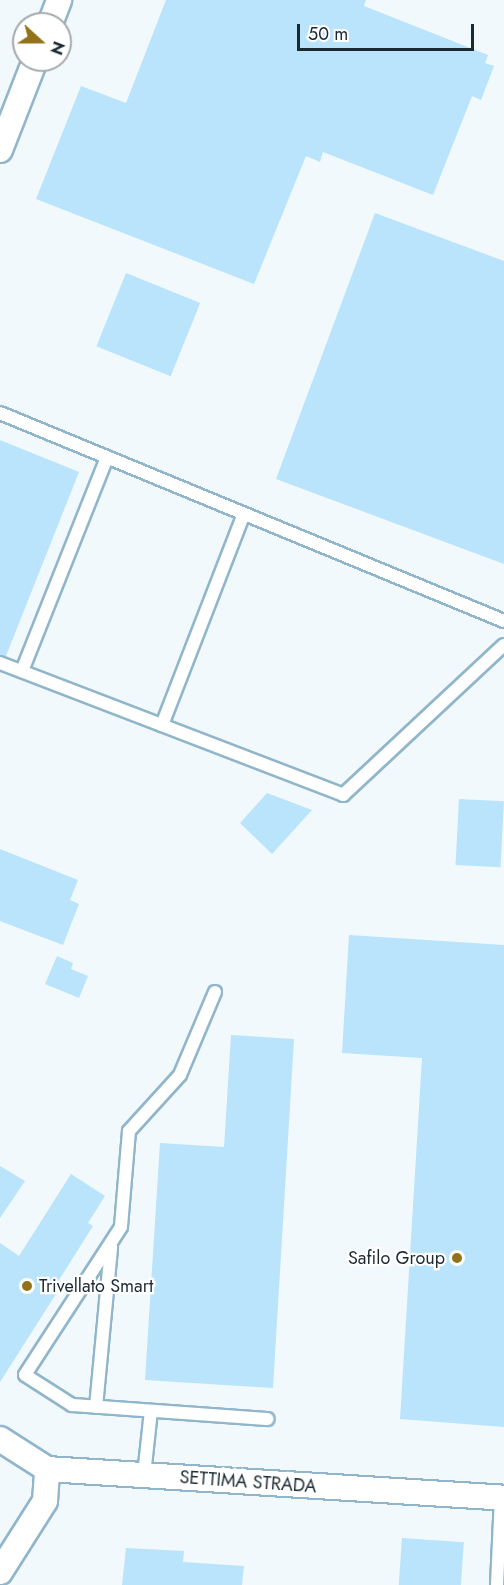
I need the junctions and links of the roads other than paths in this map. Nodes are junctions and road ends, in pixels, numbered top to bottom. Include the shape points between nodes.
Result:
1 (31, 72) edge
2 (0, 150) edge
3 (0, 413) edge
4 (107, 457) junction
5 (244, 514) junction
6 (504, 621) edge
7 (504, 645) edge
8 (0, 663) edge
9 (22, 671) junction
10 (162, 725) junction
11 (215, 993) dead end
12 (111, 1242) junction
13 (96, 1407) junction
14 (151, 1411) junction
15 (267, 1419) dead end
16 (0, 1439) edge
17 (47, 1469) junction
18 (144, 1475) junction
19 (502, 1498) edge
20 (0, 1572) edge
21 (497, 1585) edge

1 - 2 street
3 - 4 lane
4 - 5 lane
4 - 9 lane
5 - 6 lane
5 - 10 lane
7 - 10 lane via 344,795
8 - 9 lane
9 - 10 lane
11 - 12 lane via 180,1075 129,1131 121,1227
12 - 13 lane
12 - 13 lane via 25,1375 72,1405
13 - 14 lane
14 - 15 lane
14 - 18 lane
16 - 17 street, SETTIMA STRADA
17 - 18 street, SETTIMA STRADA
17 - 20 street via 45,1501
18 - 19 street, SETTIMA STRADA
19 - 21 lane

